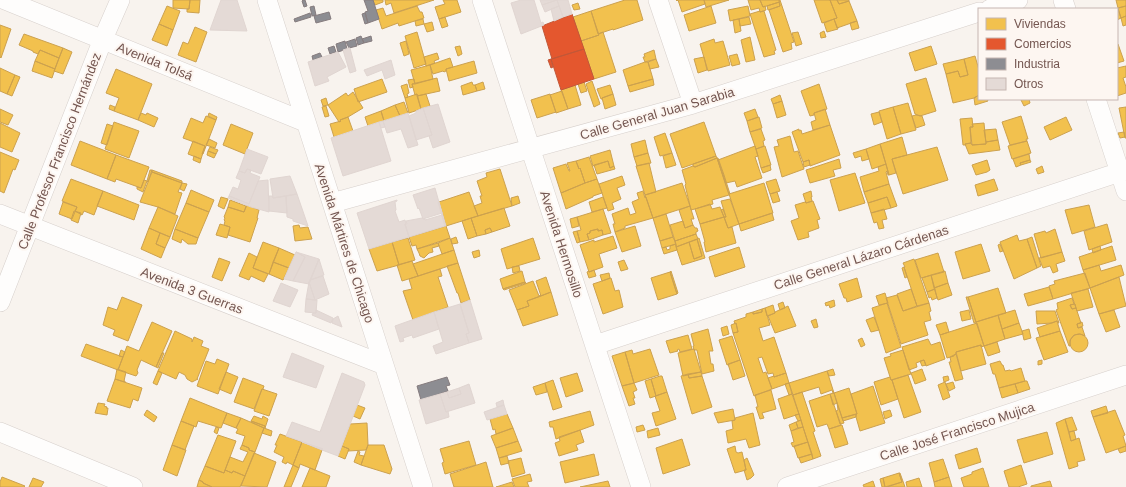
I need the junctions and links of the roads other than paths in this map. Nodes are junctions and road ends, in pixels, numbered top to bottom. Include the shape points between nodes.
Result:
1 (5, 0) edge
2 (120, 0) edge
3 (267, 0) edge
4 (482, 0) edge
5 (658, 0) edge
6 (1018, 0) edge
7 (993, 8) edge
8 (978, 12) edge
9 (103, 39) junction
10 (1096, 100) edge
11 (693, 104) junction
12 (305, 122) junction
13 (530, 148) junction
14 (1123, 171) edge
15 (1126, 191) edge
16 (332, 203) junction
17 (0, 214) edge
18 (30, 227) junction
19 (0, 302) edge
20 (595, 345) junction
21 (384, 365) junction
22 (1126, 375) edge
23 (0, 432) edge
24 (133, 487) edge
25 (423, 487) edge
26 (641, 487) edge
27 (787, 487) edge

1 - 9 street, Avenida Tolsá
2 - 9 street, Calle Profesor Francisco Hernández
3 - 12 street, Avenida Mártires de Chicago
4 - 13 street, Avenida Hermosillo
5 - 11 street
6 - 7 street
8 - 11 street, Calle General Juan Sarabia
9 - 12 street, Avenida Tolsá
9 - 18 street, Calle Profesor Francisco Hernández
10 - 14 street
11 - 13 street, Calle General Juan Sarabia
12 - 16 street, Avenida Mártires de Chicago
13 - 16 street, Calle General Juan Sarabia
13 - 20 street, Avenida Hermosillo
14 - 15 street
14 - 20 street, Calle General Lázaro Cárdenas
16 - 21 street, Avenida Mártires de Chicago
17 - 18 street, Avenida 3 Guerras
18 - 19 street, Calle Profesor Francisco Hernández
18 - 21 street, Avenida 3 Guerras
20 - 26 street, Avenida Hermosillo
21 - 25 street, Avenida Mártires de Chicago
22 - 27 street, Calle José Francisco Mujica
23 - 24 street

